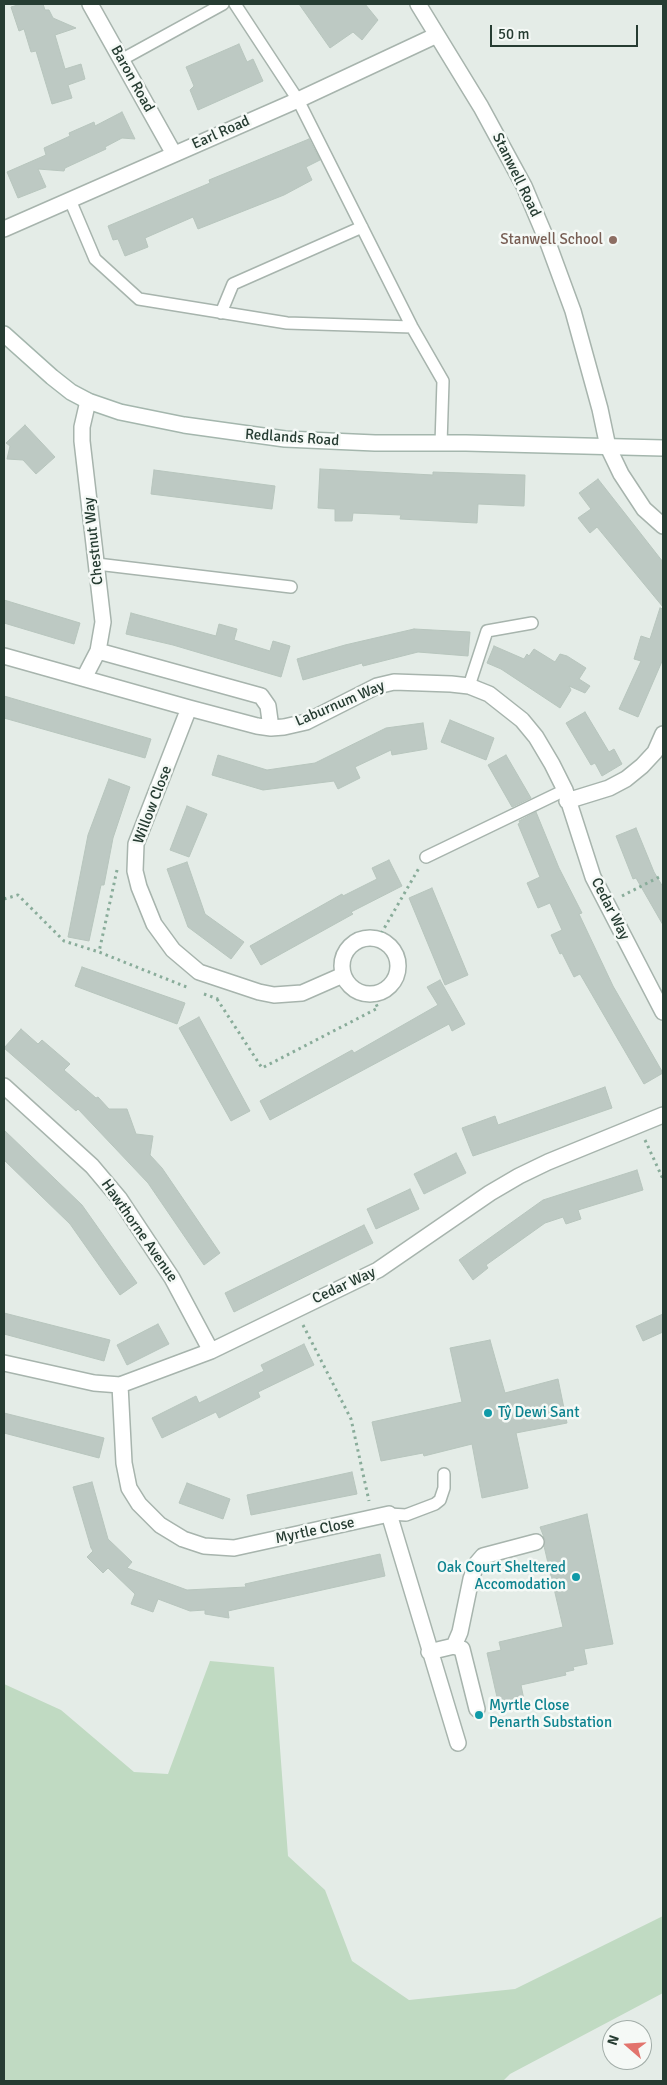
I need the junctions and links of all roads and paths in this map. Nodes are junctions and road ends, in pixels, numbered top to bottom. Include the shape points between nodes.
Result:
1 (90, 4) edge
2 (223, 4) edge
3 (235, 4) edge
4 (418, 4) edge
5 (437, 36) junction
6 (121, 60) junction
7 (298, 100) junction
8 (174, 154) junction
9 (70, 200) junction
10 (362, 227) junction
11 (4, 229) edge
12 (221, 313) junction
13 (412, 327) junction
14 (4, 334) edge
15 (88, 401) junction
16 (441, 444) junction
17 (608, 447) junction
18 (663, 448) edge
19 (663, 526) edge
20 (97, 564) junction
21 (291, 587) dead end
22 (532, 623) dead end
23 (98, 650) junction
24 (4, 656) edge
25 (84, 678) junction
26 (469, 686) junction
27 (189, 708) junction
28 (272, 728) junction
29 (663, 734) edge
30 (566, 796) junction
31 (426, 857) joint
32 (663, 875) edge
33 (4, 899) edge
34 (608, 904) junction
35 (378, 939) junction
36 (99, 952) dead end
37 (343, 975) junction
38 (214, 978) junction
39 (371, 994) junction
40 (663, 1012) edge
41 (4, 1086) edge
42 (663, 1115) edge
43 (639, 1126) junction
44 (663, 1180) edge
45 (295, 1309) junction
46 (212, 1351) junction
47 (4, 1363) edge
48 (120, 1385) junction
49 (444, 1474) dead end
50 (389, 1514) junction
51 (372, 1518) junction
52 (536, 1542) dead end
53 (454, 1646) junction
54 (429, 1652) junction
55 (477, 1708) dead end
56 (458, 1743) dead end

1 - 6 street, Baron Road
2 - 6 lane
3 - 7 lane
4 - 5 street, Stanwell Road
5 - 7 street, Earl Road
5 - 17 street, Stanwell Road via 510,157 548,243 580,338
6 - 8 street, Baron Road
7 - 8 street, Earl Road
7 - 10 lane
8 - 9 street, Earl Road
9 - 11 street, Earl Road
9 - 12 lane via 95,259 139,299
10 - 12 lane via 233,284
10 - 13 lane
12 - 13 lane via 287,324
13 - 16 lane via 443,381
14 - 15 street, Redlands Road via 52,377
15 - 16 street, Redlands Road via 138,416 264,437
15 - 20 street, Chestnut Way via 82,441
16 - 17 street, Redlands Road
17 - 18 street, Redlands Road
17 - 19 street, Stanwell Road via 644,509
20 - 21 lane
20 - 23 street, Chestnut Way via 102,622
22 - 26 lane via 487,631
23 - 25 street, Chestnut Way
23 - 28 street via 261,696 268,706
24 - 25 street, Laburnum Way
25 - 27 street, Laburnum Way
26 - 28 street, Laburnum Way via 394,682 378,686 306,722
26 - 30 street, Laburnum Way via 489,694 522,720 536,737
27 - 28 street, Laburnum Way
27 - 38 street, Willow Close via 136,844 135,871 146,906 163,938 186,963
29 - 30 street via 655,752 626,779 609,788
30 - 31 lane
30 - 34 street, Cedar Way via 593,877
31 - 35 path
32 - 34 path
33 - 36 path via 18,894 64,941
34 - 40 street, Cedar Way
35 - 37 street via 361,940 347,950 343,958
35 - 39 street via 392,949 398,965 397,974 387,988
37 - 38 street, Willow Close via 302,993 286,995 259,992
37 - 39 street via 352,988
38 - 39 path via 218,999 262,1068 378,1008
41 - 46 street, Hawthorne Avenue via 92,1166 119,1198 172,1278
42 - 43 street, Cedar Way
43 - 44 path
43 - 45 street, Cedar Way via 519,1176 378,1270
45 - 46 street, Cedar Way
45 - 51 path via 351,1419
46 - 48 street, Cedar Way
47 - 48 street, Cedar Way via 94,1383
48 - 51 street, Myrtle Close via 124,1464 129,1488 139,1504 160,1525 183,1539 204,1546 234,1548
49 - 50 lane via 443,1493 435,1504 406,1515
50 - 51 street, Myrtle Close
50 - 54 street
52 - 53 street via 484,1556 476,1563
53 - 54 street
53 - 55 street via 462,1650
54 - 56 street

